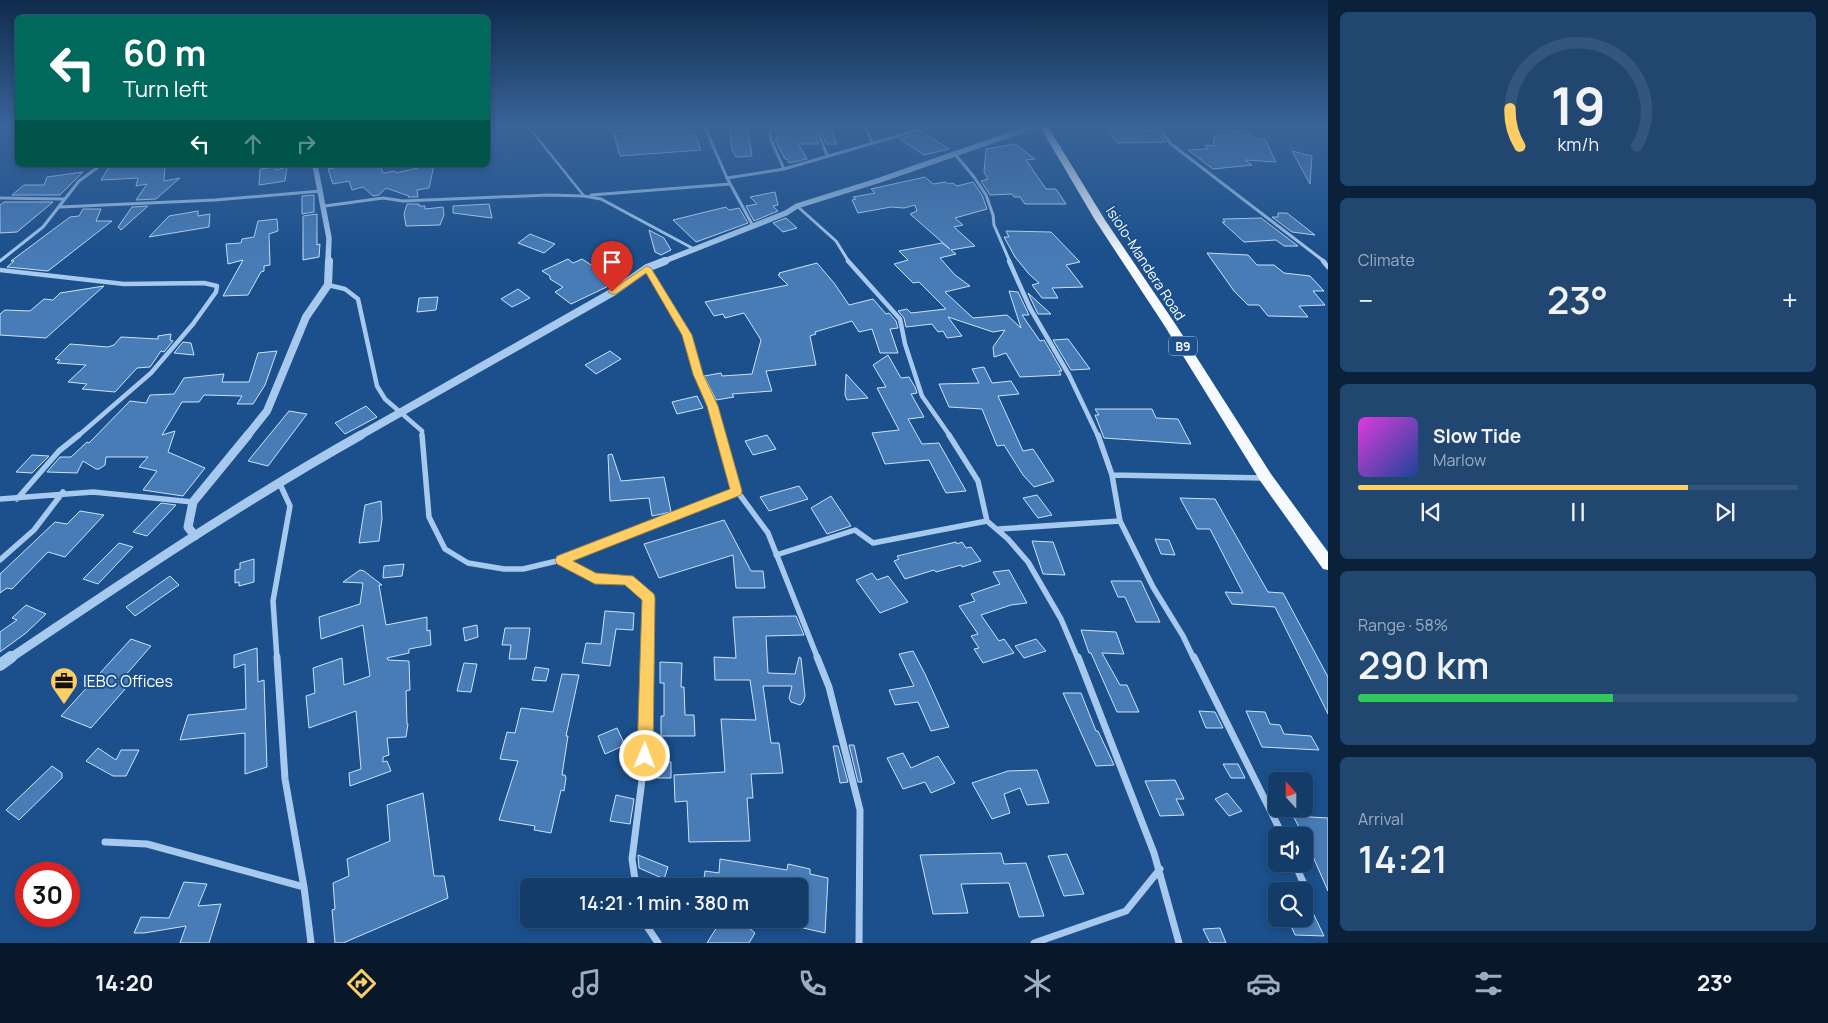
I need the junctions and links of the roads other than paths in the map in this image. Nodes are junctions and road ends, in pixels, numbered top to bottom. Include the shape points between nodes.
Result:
1 (95, 169) edge
2 (316, 169) edge
3 (562, 169) edge
4 (723, 169) edge
5 (784, 169) edge
6 (910, 169) edge
7 (968, 169) edge
8 (1069, 169) edge
9 (1204, 169) edge
10 (727, 178) junction
11 (730, 184) junction
12 (321, 191) junction
13 (584, 196) junction
14 (0, 198) edge
15 (64, 199) junction
16 (325, 206) junction
17 (797, 206) junction
18 (60, 207) junction
19 (753, 226) junction
20 (694, 249) junction
21 (0, 261) edge
22 (1326, 262) edge
23 (1328, 267) edge
24 (647, 268) junction
25 (0, 270) edge
26 (328, 285) junction
27 (401, 414) junction
28 (1112, 475) junction
29 (1266, 478) junction
30 (279, 481) junction
31 (736, 491) junction
32 (63, 492) junction
33 (0, 499) edge
34 (17, 499) junction
35 (193, 502) junction
36 (987, 521) junction
37 (1120, 521) junction
38 (999, 529) junction
39 (195, 536) junction
40 (776, 555) junction
41 (0, 560) edge
42 (561, 560) junction
43 (1328, 564) edge
44 (0, 665) edge
45 (1279, 827) edge
46 (105, 842) dead end
47 (1160, 869) junction
48 (1299, 872) edge
49 (635, 878) edge
50 (1304, 882) dead end
51 (304, 887) junction
52 (648, 928) edge
53 (311, 943) edge
54 (658, 943) edge
55 (859, 943) edge
56 (1034, 943) edge
57 (1179, 943) edge

1 - 15 street via 79,181
2 - 12 street
3 - 13 lane
4 - 10 street
5 - 10 street
6 - 17 street
7 - 28 street via 979,181 994,214 994,226 1030,308 1095,426
8 - 29 highway, Isiolo-Mandera Road / B9
9 - 22 street
10 - 11 street
11 - 13 street
11 - 19 street
12 - 16 street
12 - 18 street
13 - 16 street via 383,198
13 - 20 street via 601,199
14 - 15 street
15 - 18 street
16 - 26 street via 329,238
17 - 19 street
17 - 36 street via 836,241 844,256 900,320 922,396 978,481
18 - 21 street via 28,240
19 - 20 street
20 - 24 street
22 - 23 street
24 - 27 street via 612,292
24 - 31 street via 687,335 698,374 712,406
25 - 34 street via 124,284 204,283 217,286 193,324 151,373 59,451
26 - 27 street via 345,289 358,299 377,386
26 - 35 street via 306,317 267,411
27 - 30 street
27 - 42 street via 422,431 429,517 445,549 468,563 504,569 523,569
28 - 29 street
28 - 37 street
29 - 43 highway, Isiolo-Mandera Road / B9
30 - 39 street
30 - 51 street via 290,506 273,601 274,620 285,779
31 - 40 street via 768,533
31 - 42 street
32 - 34 street
32 - 35 street
32 - 41 street via 34,530
33 - 34 street
35 - 39 street via 188,527
36 - 38 street
36 - 40 street via 872,543 855,530
37 - 38 street
37 - 45 street via 1153,587 1184,636
38 - 47 street via 1027,560 1048,594 1082,670
39 - 44 street via 133,574
40 - 55 street via 829,687 860,810
42 - 49 street via 595,578 628,580 649,598 645,756 632,859
46 - 51 street via 147,844
47 - 56 street via 1126,911
47 - 57 street
48 - 50 street
51 - 53 street
52 - 54 street

